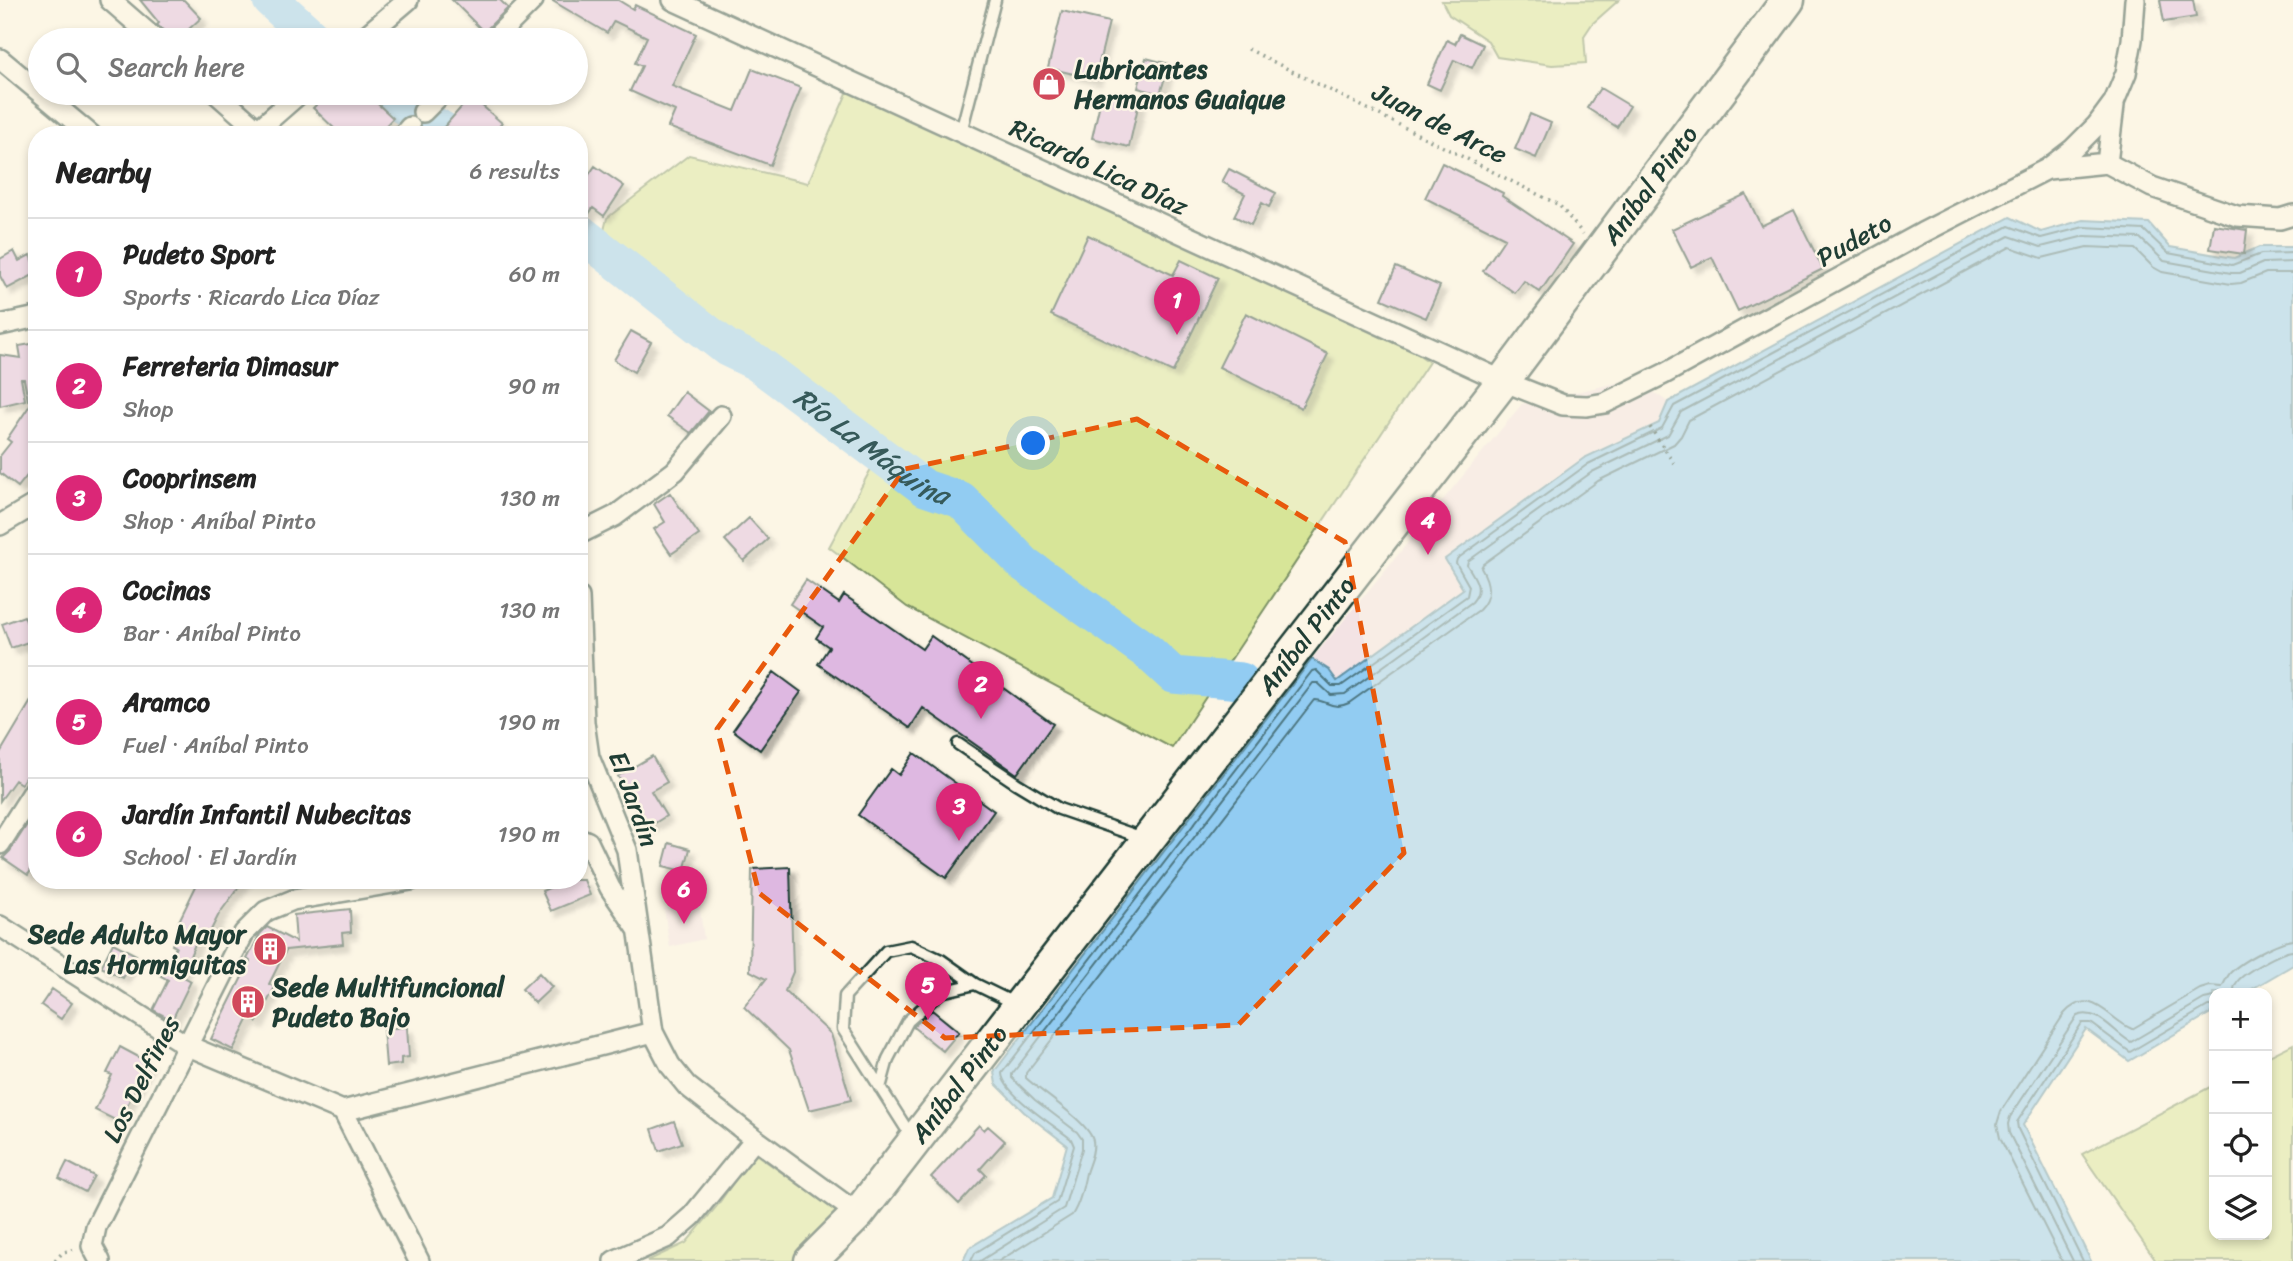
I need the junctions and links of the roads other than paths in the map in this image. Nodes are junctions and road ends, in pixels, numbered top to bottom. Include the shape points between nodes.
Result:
1 (110, 0) edge
2 (408, 0) edge
3 (533, 0) edge
4 (673, 0) edge
5 (995, 0) edge
6 (1788, 0) edge
7 (2135, 0) edge
8 (142, 28) edge
9 (375, 28) edge
10 (505, 28) edge
11 (0, 59) edge
12 (28, 82) edge
13 (2114, 102) junction
14 (55, 105) edge
15 (228, 105) edge
16 (286, 105) edge
17 (431, 105) edge
18 (412, 125) edge
19 (80, 126) edge
20 (249, 126) edge
21 (262, 126) edge
22 (961, 132) junction
23 (2107, 163) junction
24 (2047, 169) junction
25 (2293, 215) edge
26 (28, 319) edge
27 (0, 325) edge
28 (1503, 381) junction
29 (721, 416) dead end
30 (28, 508) edge
31 (0, 525) edge
32 (588, 530) edge
33 (958, 744) dead end
34 (588, 752) edge
35 (28, 806) edge
36 (1148, 840) junction
37 (588, 842) edge
38 (0, 844) edge
39 (358, 889) edge
40 (0, 926) edge
41 (640, 932) junction
42 (975, 984) junction
43 (1020, 1005) junction
44 (653, 1032) junction
45 (186, 1045) junction
46 (880, 1088) junction
47 (343, 1111) junction
48 (755, 1139) junction
49 (915, 1142) junction
50 (858, 1214) junction
51 (100, 1261) edge
52 (419, 1261) edge
53 (614, 1261) edge
54 (811, 1261) edge

1 - 8 street
2 - 9 street
3 - 10 street
4 - 22 street, Ricardo Lica Díaz
5 - 22 lane
6 - 28 main road, Aníbal Pinto
7 - 13 street, Pudeto via 2128,62
11 - 12 street
13 - 23 street
13 - 24 street, Pudeto via 2073,149
14 - 19 street
15 - 20 street
16 - 21 street
17 - 18 street
22 - 28 street, Ricardo Lica Díaz
23 - 24 street
23 - 25 street via 2152,187 2237,216
24 - 28 street, Pudeto via 1605,403 1563,405
26 - 27 street
28 - 36 main road, Aníbal Pinto
29 - 32 street via 675,471 615,516
30 - 31 street
33 - 36 lane via 1059,809
34 - 41 street, El Jardín via 627,850
35 - 38 street
36 - 43 main road, Aníbal Pinto
37 - 41 street via 610,888
39 - 45 street, Los Delfines via 293,900 267,911 244,933
40 - 45 street
41 - 44 street, El Jardín
42 - 43 lane
42 - 46 lane via 941,992 908,1021 888,1059
42 - 46 lane via 942,960 911,946 886,951 845,996 843,1029
43 - 49 main road, Aníbal Pinto
44 - 47 street
44 - 48 street, El Jardín via 687,1086
45 - 47 street
45 - 51 street, Los Delfines via 96,1227 92,1245
46 - 49 lane
47 - 52 street
48 - 50 street, El Jardín
48 - 53 street via 692,1216 668,1237
49 - 50 main road, Aníbal Pinto
50 - 54 main road, Aníbal Pinto

